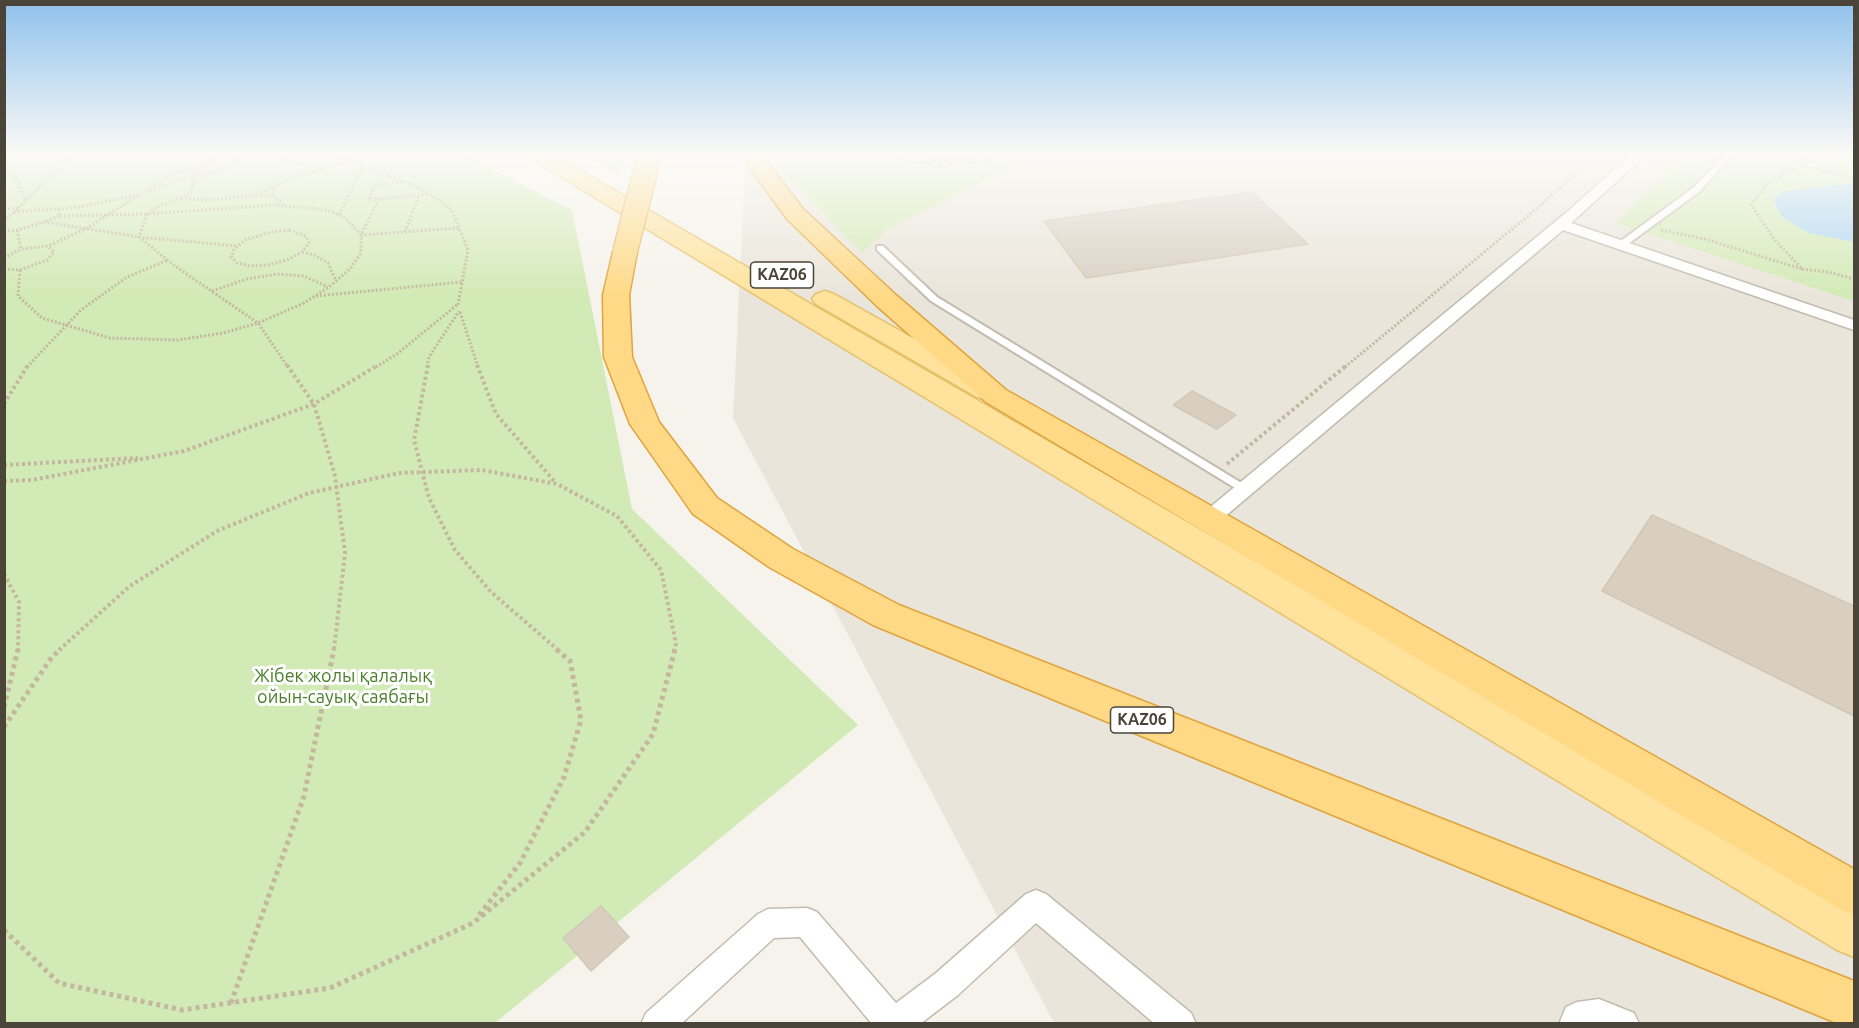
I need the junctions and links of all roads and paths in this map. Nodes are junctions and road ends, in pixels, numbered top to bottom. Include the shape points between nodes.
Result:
1 (26, 201) edge
2 (106, 201) edge
3 (131, 201) edge
4 (175, 201) edge
5 (279, 201) edge
6 (346, 201) edge
7 (378, 201) edge
8 (417, 201) edge
9 (439, 201) edge
10 (616, 201) edge
11 (638, 201) edge
12 (652, 201) edge
13 (785, 201) edge
14 (1545, 201) edge
15 (1586, 201) edge
16 (1682, 201) edge
17 (1755, 201) edge
18 (285, 206) junction
19 (19, 208) junction
20 (4, 209) edge
21 (60, 209) junction
22 (14, 212) junction
23 (147, 214) junction
24 (110, 215) junction
25 (59, 216) junction
26 (339, 216) junction
27 (4, 222) edge
28 (44, 222) junction
29 (1559, 224) junction
30 (459, 228) junction
31 (1649, 228) junction
32 (85, 229) junction
33 (17, 230) junction
34 (4, 231) edge
35 (405, 232) junction
36 (361, 235) junction
37 (139, 237) junction
38 (48, 246) junction
39 (237, 246) junction
40 (1621, 246) junction
41 (880, 248) dead end
42 (21, 249) junction
43 (302, 252) junction
44 (4, 258) edge
45 (168, 260) junction
46 (1802, 269) junction
47 (5, 270) edge
48 (20, 270) junction
49 (1854, 279) edge
50 (336, 281) junction
51 (462, 282) junction
52 (329, 287) junction
53 (211, 291) junction
54 (315, 296) junction
55 (458, 304) junction
56 (459, 311) junction
57 (258, 323) junction
58 (66, 325) junction
59 (1854, 325) edge
60 (996, 396) junction
61 (4, 404) edge
62 (314, 404) junction
63 (163, 455) junction
64 (4, 464) edge
65 (422, 472) junction
66 (1217, 472) junction
67 (4, 481) edge
68 (556, 484) junction
69 (337, 487) junction
70 (1244, 489) junction
71 (1209, 519) junction
72 (4, 574) edge
73 (4, 707) edge
74 (4, 728) edge
75 (1854, 893) edge
76 (473, 923) junction
77 (4, 930) edge
78 (1854, 934) edge
79 (231, 1003) junction
80 (1854, 1005) edge
81 (657, 1023) edge
82 (893, 1023) edge
83 (1180, 1023) edge
84 (1575, 1023) edge
85 (1623, 1023) edge

1 - 19 path
2 - 21 path
3 - 24 path
4 - 23 path
5 - 18 path
6 - 26 path
7 - 36 path
8 - 35 path
9 - 30 path via 452,210
10 - 78 main road, KАZ06
11 - 80 highway, KАZ06, bridge via 616,295 618,357 645,424 705,506 781,558 906,624
12 - 60 main road, KАZ06
13 - 60 highway, KАZ06 via 887,301
14 - 66 path
15 - 29 street
16 - 31 lane
17 - 46 path via 1751,206
18 - 23 path
18 - 26 path via 327,210
19 - 20 path
19 - 22 path
21 - 22 path
21 - 25 path
22 - 27 path
23 - 24 path
23 - 37 path
24 - 25 path
24 - 32 path
25 - 28 path
26 - 36 path
28 - 32 path
28 - 33 path
29 - 40 street
29 - 70 street
30 - 35 path
30 - 51 path via 468,250
31 - 40 lane
31 - 46 path via 1705,239
32 - 37 path
32 - 38 path
33 - 34 path
33 - 42 path
35 - 36 path
36 - 50 path via 361,253 350,270
37 - 39 path
37 - 45 path
38 - 42 path
38 - 48 path via 54,252 47,260
39 - 43 path via 231,253 232,261 250,266 278,263
39 - 43 path via 262,234 288,230 306,236 309,243
40 - 59 street
41 - 66 lane via 934,299
42 - 44 path
43 - 50 path via 328,263
45 - 53 path
45 - 58 path via 111,286
46 - 49 path
47 - 48 path
48 - 58 path via 18,296 42,318
50 - 52 path
51 - 54 path
51 - 55 path
52 - 53 path via 304,276 277,274
52 - 54 path
53 - 57 path
54 - 57 path
55 - 56 path
55 - 62 path via 397,354
56 - 65 path via 429,357 414,440
56 - 68 path via 496,414
57 - 58 path via 178,340 110,338
57 - 62 path
58 - 61 path via 30,362
60 - 71 highway, KАZ06
62 - 63 path
62 - 69 path
63 - 64 path
63 - 67 path via 32,480
65 - 68 path via 483,470
65 - 69 path via 399,473
65 - 76 path via 429,498 455,550 491,592 570,661 581,720 564,777 520,863
66 - 70 lane
68 - 76 path via 617,516 661,570 676,644 653,734 585,832
69 - 74 path via 309,493 217,531 130,586 52,657
69 - 79 path via 344,563 334,649 307,785
70 - 71 street
71 - 75 highway, KАZ06
72 - 73 path via 19,602 18,657
76 - 79 path via 330,988
77 - 79 path via 59,983 182,1010
81 - 82 street via 768,924 807,922
82 - 83 street via 947,984 1036,904
84 - 85 street via 1577,1018 1599,1015

